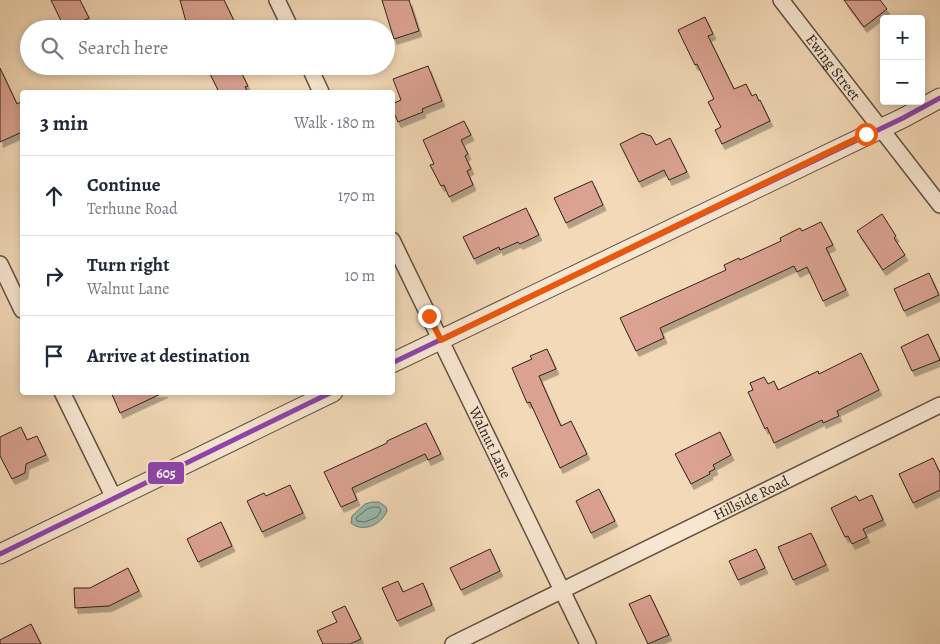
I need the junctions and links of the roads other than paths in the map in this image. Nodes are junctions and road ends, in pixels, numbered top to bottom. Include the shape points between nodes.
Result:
1 (277, 0) edge
2 (781, 0) edge
3 (287, 20) edge
4 (313, 75) edge
5 (320, 90) edge
6 (940, 98) edge
7 (880, 128) junction
8 (940, 205) edge
9 (395, 246) edge
10 (0, 264) edge
11 (20, 306) edge
12 (441, 340) junction
13 (395, 362) edge
14 (63, 395) edge
15 (326, 395) edge
16 (940, 405) edge
17 (114, 498) junction
18 (0, 554) edge
19 (562, 591) junction
20 (452, 644) edge
21 (588, 644) edge

1 - 3 street
2 - 7 street, Ewing Street
4 - 5 street
6 - 7 street
7 - 8 street, Ewing Street
7 - 12 street
9 - 12 street, Walnut Lane
10 - 11 street
12 - 13 street
12 - 19 street, Walnut Lane
14 - 17 street
15 - 17 street
16 - 19 street, Hillside Road
17 - 18 street
19 - 20 street, Hillside Road
19 - 21 street, Walnut Lane

